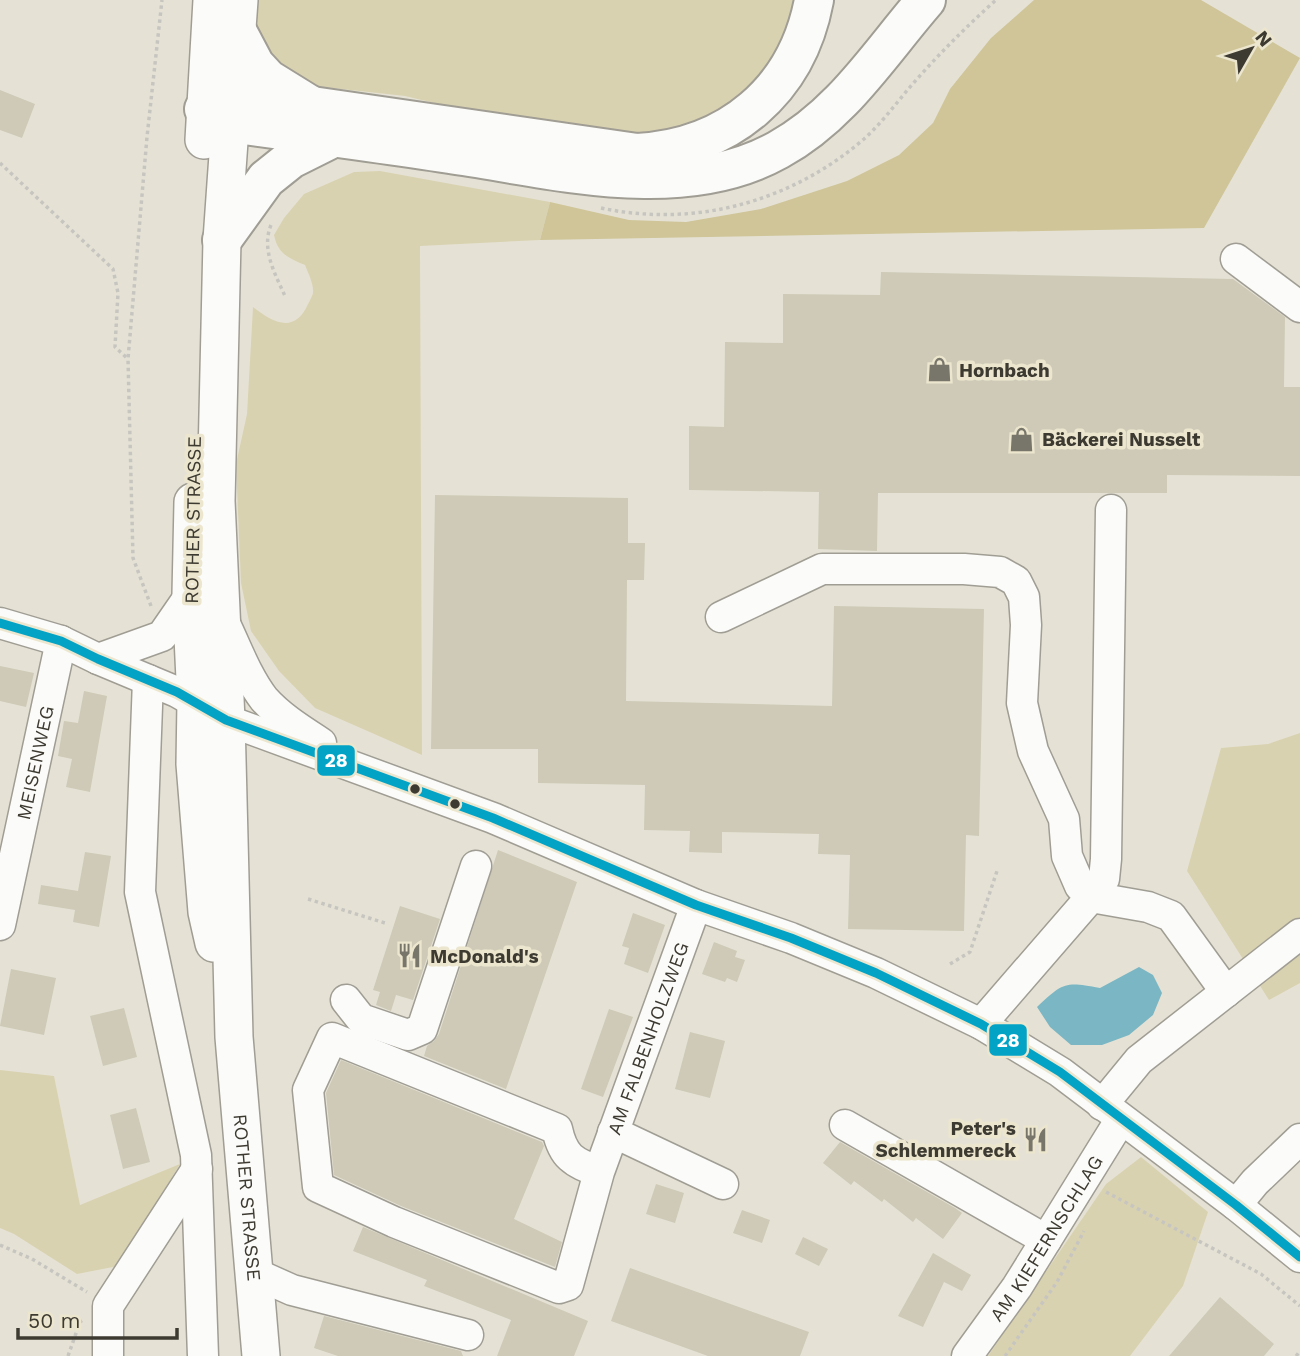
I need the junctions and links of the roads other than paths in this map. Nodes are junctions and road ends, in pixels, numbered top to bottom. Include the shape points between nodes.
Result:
1 (212, 0) edge
2 (814, 0) edge
3 (926, 0) edge
4 (237, 15) edge
5 (312, 106) junction
6 (222, 111) junction
7 (335, 137) junction
8 (222, 240) junction
9 (1236, 259) dead end
10 (1300, 307) edge
11 (1111, 510) dead end
12 (205, 603) junction
13 (721, 617) dead end
14 (0, 623) edge
15 (61, 640) junction
16 (97, 659) junction
17 (148, 680) junction
18 (211, 711) junction
19 (365, 773) junction
20 (476, 866) dead end
21 (1091, 897) junction
22 (696, 905) junction
23 (0, 925) edge
24 (1300, 934) edge
25 (1226, 992) junction
26 (346, 1000) dead end
27 (981, 1024) junction
28 (1112, 1112) junction
29 (845, 1125) dead end
30 (613, 1132) junction
31 (1300, 1139) edge
32 (196, 1162) junction
33 (598, 1172) junction
34 (723, 1184) dead end
35 (1236, 1205) junction
36 (1046, 1240) junction
37 (1300, 1257) edge
38 (254, 1273) junction
39 (467, 1335) dead end
40 (108, 1356) edge
41 (203, 1356) edge
42 (261, 1356) edge
43 (967, 1356) edge

1 - 6 main road, ROTHER STRASSE
2 - 5 highway via 794,60 773,91 722,131 663,152 625,152
3 - 7 highway via 875,65 813,126 747,165 702,176 631,179
4 - 5 highway via 255,65 268,79
4 - 6 main road, ROTHER STRASSE
5 - 6 highway via 265,105
6 - 7 highway
6 - 8 main road, ROTHER STRASSE
6 - 12 main road, ROTHER STRASSE
7 - 8 highway via 291,159 266,179
8 - 12 main road, ROTHER STRASSE via 216,501
9 - 10 street
11 - 21 street via 1107,859 1104,879
12 - 16 street via 162,636
12 - 18 main road, ROTHER STRASSE
12 - 19 street via 265,699 288,722
13 - 21 street via 822,569 964,569 1000,572 1016,581 1024,597 1026,625 1022,703 1034,751 1064,819 1067,856 1080,887
14 - 15 street
15 - 16 street
15 - 23 street, MEISENWEG
16 - 17 street
17 - 18 street
17 - 32 street via 140,892
18 - 19 street
18 - 38 main road, ROTHER STRASSE
19 - 22 street via 493,818
20 - 26 street via 422,1029 408,1035 361,1020
21 - 25 street via 1171,916
21 - 27 street
22 - 27 street via 876,973
22 - 30 street, AM FALBENHOLZWEG
24 - 25 street
25 - 28 street via 1139,1060
27 - 28 street via 1060,1072
28 - 35 street
28 - 36 street, AM KIEFERNSCHLAG
29 - 36 street
30 - 33 street, AM FALBENHOLZWEG
30 - 34 street
31 - 35 street
32 - 40 street via 108,1306
32 - 41 street
33 - 33 street, AM FALBENHOLZWEG via 568,1284 559,1288 318,1187 308,1090 332,1038 557,1129 573,1162
35 - 37 street
36 - 43 street, AM KIEFERNSCHLAG
38 - 39 street via 292,1290
38 - 42 main road, ROTHER STRASSE

